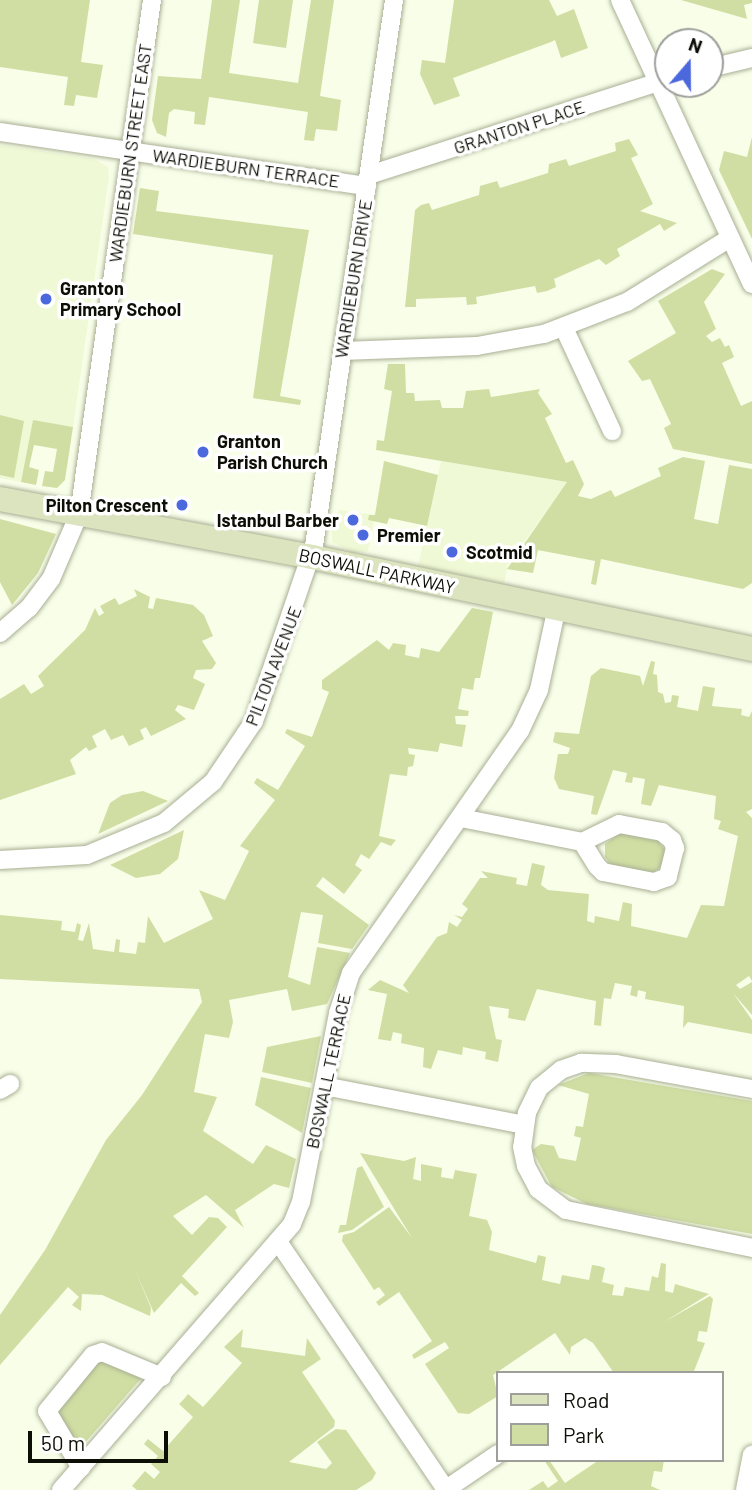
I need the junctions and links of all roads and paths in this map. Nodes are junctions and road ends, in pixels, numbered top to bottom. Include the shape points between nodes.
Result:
1 (152, 0) edge
2 (394, 0) edge
3 (620, 0) edge
4 (752, 58) edge
5 (724, 65) edge
6 (654, 66) edge
7 (654, 84) edge
8 (669, 98) edge
9 (0, 132) edge
10 (131, 151) junction
11 (368, 180) junction
12 (730, 238) junction
13 (752, 284) edge
14 (564, 328) junction
15 (342, 351) junction
16 (612, 431) dead end
17 (0, 499) edge
18 (79, 514) junction
19 (312, 557) junction
20 (558, 607) junction
21 (0, 634) edge
22 (752, 649) edge
23 (461, 818) junction
24 (582, 842) junction
25 (0, 860) edge
26 (324, 1086) junction
27 (752, 1089) edge
28 (524, 1125) junction
29 (279, 1243) junction
30 (752, 1248) edge
31 (162, 1377) junction
32 (752, 1454) edge
33 (496, 1455) edge
34 (80, 1468) junction
35 (61, 1490) edge
36 (445, 1490) edge
37 (745, 1490) edge

1 - 10 street, WARDIEBURN STREET EAST
2 - 11 street, WARDIEBURN DRIVE
3 - 6 street
4 - 5 street
7 - 11 street, GRANTON PLACE
8 - 12 street
9 - 10 street, WARDIEBURN TERRACE
10 - 11 street, WARDIEBURN TERRACE
10 - 18 street, WARDIEBURN STREET EAST
11 - 15 street, WARDIEBURN DRIVE
12 - 13 street
12 - 14 street via 627,302
14 - 15 street via 477,346
14 - 16 street
15 - 19 street, WARDIEBURN DRIVE
17 - 18 street, BOSWALL PARKWAY
18 - 19 street, BOSWALL PARKWAY
18 - 21 street via 51,579
19 - 20 street, BOSWALL PARKWAY
19 - 25 street, PILTON AVENUE via 254,721 229,762 194,802 143,834 87,855
20 - 22 street, BOSWALL PARKWAY
20 - 23 street, BOSWALL TERRACE via 530,712
23 - 24 street
23 - 26 street, BOSWALL TERRACE via 351,973
24 - 24 street via 619,824 662,832 675,848 667,877 654,882 603,872
26 - 28 street
26 - 29 street, BOSWALL TERRACE via 301,1202
27 - 28 street via 616,1064 580,1063 544,1083 531,1102
28 - 30 street via 526,1166 538,1189 558,1206
29 - 31 street, BOSWALL TERRACE
29 - 36 street
31 - 34 street, BOSWALL TERRACE
31 - 34 street via 102,1352 93,1355 47,1411
32 - 37 street
33 - 36 street
34 - 35 street, BOSWALL TERRACE

